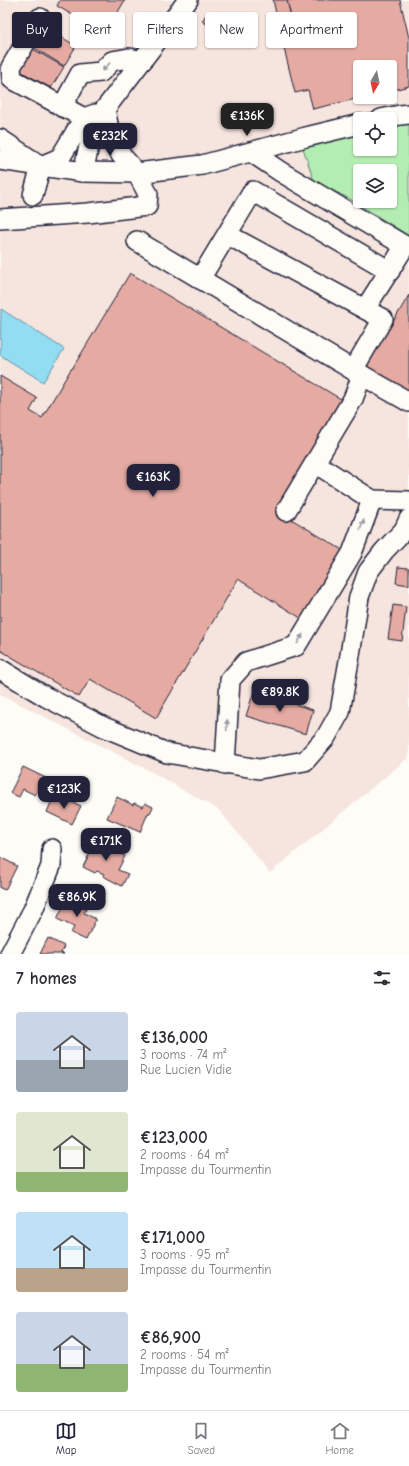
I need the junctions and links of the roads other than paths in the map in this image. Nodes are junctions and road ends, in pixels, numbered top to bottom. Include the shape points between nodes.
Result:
1 (188, 0) edge
2 (22, 48) edge
3 (142, 61) junction
4 (62, 107) junction
5 (105, 109) junction
6 (409, 114) edge
7 (397, 115) edge
8 (84, 118) junction
9 (353, 126) edge
10 (0, 139) edge
11 (251, 152) junction
12 (0, 160) edge
13 (41, 166) junction
14 (83, 172) junction
15 (137, 173) junction
16 (33, 195) dead end
17 (0, 219) edge
18 (228, 235) junction
19 (137, 241) dead end
20 (407, 247) edge
21 (390, 271) junction
22 (200, 279) junction
23 (365, 309) junction
24 (357, 373) junction
25 (409, 402) edge
26 (315, 463) junction
27 (372, 500) junction
28 (409, 501) edge
29 (286, 511) dead end
30 (409, 519) edge
31 (0, 669) edge
32 (225, 764) junction
33 (52, 849) dead end
34 (10, 954) edge

1 - 3 street
2 - 4 street via 11,66 12,79
3 -> 4 street via 129,58 112,61 101,72 80,74
3 - 5 street
4 - 8 street
5 - 8 street
5 - 14 street via 90,142
5 - 15 street via 110,134 121,155
6 - 7 street
8 - 13 street via 60,158
9 - 11 street
10 - 13 street
11 - 15 street via 202,165
11 - 20 street
12 - 13 street
13 - 14 street
13 - 16 street
14 - 15 street
15 - 17 street via 148,194 147,206
18 - 21 street via 253,191
18 - 22 street
18 - 23 street
19 - 22 street
20 - 21 street
21 - 23 street
22 - 24 street
23 - 24 street via 383,319
24 - 25 street
24 - 26 street via 353,399
26 - 27 street
26 - 29 street
27 - 28 street
32 -> 27 street via 230,680 246,662 296,646 352,553
30 - 32 street via 404,530 384,550 368,572 359,597 340,712 326,737 305,761 259,769
31 - 32 street via 46,697 104,727 167,753
33 - 34 street via 51,866 33,910

